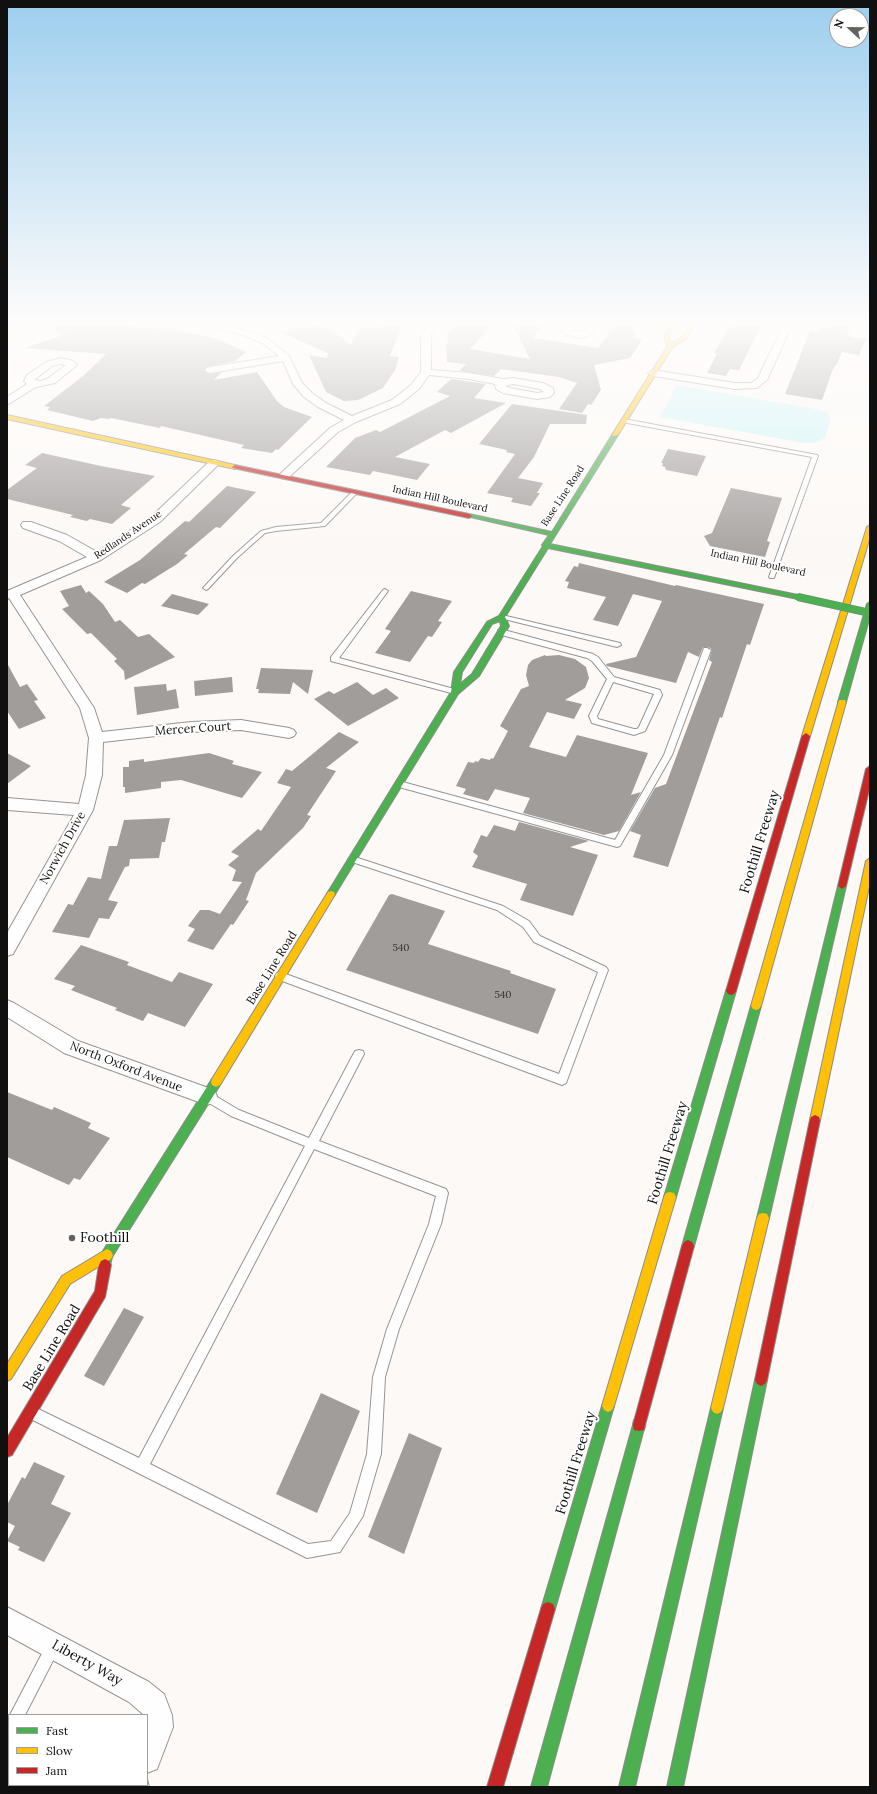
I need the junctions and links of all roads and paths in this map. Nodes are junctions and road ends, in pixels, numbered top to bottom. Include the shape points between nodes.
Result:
1 (329, 409) edge
2 (380, 409) edge
3 (631, 409) edge
4 (7, 417) edge
5 (352, 420) junction
6 (624, 421) junction
7 (214, 463) junction
8 (284, 476) junction
9 (355, 492) junction
10 (26, 525) dead end
11 (870, 527) edge
12 (556, 535) junction
13 (545, 545) junction
14 (97, 557) junction
15 (771, 577) dead end
16 (206, 588) dead end
17 (385, 591) dead end
18 (840, 592) dead end
19 (10, 594) edge
20 (863, 597) edge
21 (870, 604) edge
22 (870, 613) edge
23 (502, 617) junction
24 (501, 632) junction
25 (617, 645) dead end
26 (707, 650) dead end
27 (611, 679) junction
28 (455, 692) junction
29 (290, 733) dead end
30 (96, 738) junction
31 (870, 769) edge
32 (399, 784) junction
33 (7, 804) edge
34 (85, 810) junction
35 (352, 860) junction
36 (870, 861) edge
37 (7, 949) edge
38 (280, 976) junction
39 (7, 1008) edge
40 (359, 1054) dead end
41 (207, 1096) junction
42 (312, 1143) junction
43 (107, 1255) junction
44 (7, 1375) edge
45 (31, 1412) junction
46 (7, 1450) edge
47 (141, 1467) junction
48 (7, 1620) edge
49 (54, 1645) junction
50 (18, 1714) edge
51 (148, 1756) edge
52 (494, 1787) edge
53 (539, 1787) edge
54 (627, 1787) edge
55 (675, 1787) edge

1 - 5 street
2 - 5 street
3 - 6 main road, Base Line Road
4 - 7 main road, Indian Hill Boulevard
5 - 8 street via 334,430
6 - 12 main road, Base Line Road
6 - 15 lane via 813,455 815,458
7 - 8 main road, Indian Hill Boulevard
7 - 14 street, Redlands Avenue via 156,518
8 - 9 main road, Indian Hill Boulevard
9 - 12 main road, Indian Hill Boulevard
9 - 16 lane via 323,525 276,528 263,532 234,557
10 - 14 street via 63,538
11 - 52 main road, Foothill Freeway
12 - 13 main road, Base Line Road
13 - 22 main road, bridge
13 - 23 main road, Base Line Road
14 - 19 street, Redlands Avenue
17 - 28 lane via 334,659
18 - 20 main road
19 - 30 street, Norwich Drive via 87,708
21 - 53 main road via 700,1204
23 - 24 main road, Base Line Road via 505,626
23 - 25 lane
23 - 28 main road, Base Line Road via 489,623 458,672
24 - 27 lane via 590,656 601,665
24 - 28 main road, Base Line Road via 475,676
26 - 32 lane via 668,755 616,844
27 - 27 lane via 652,690 658,695 642,729 634,732 595,721 593,716
28 - 32 main road, Base Line Road
29 - 30 street, Mercer Court via 241,726 191,727
30 - 34 street, Norwich Drive via 94,775
31 - 54 main road
32 - 35 main road, Base Line Road
33 - 34 street
34 - 37 street, Norwich Drive
35 - 38 main road, Base Line Road
35 - 38 lane via 500,908 526,924 537,939 602,970 562,1080
36 - 55 main road
38 - 41 main road, Base Line Road
39 - 41 street, North Oxford Avenue via 71,1047
40 - 42 lane
41 - 42 lane via 235,1113
41 - 43 main road, Base Line Road
42 - 47 lane
42 - 47 lane via 442,1193 435,1224 393,1329 379,1377 374,1454 356,1516 335,1546 307,1551
43 - 44 main road, Base Line Road via 66,1280
43 - 45 main road, Base Line Road via 101,1294
45 - 46 main road, Base Line Road
45 - 47 lane
48 - 49 street, Liberty Way
49 - 50 lane
49 - 51 street, Liberty Way via 139,1692 154,1704 159,1727

